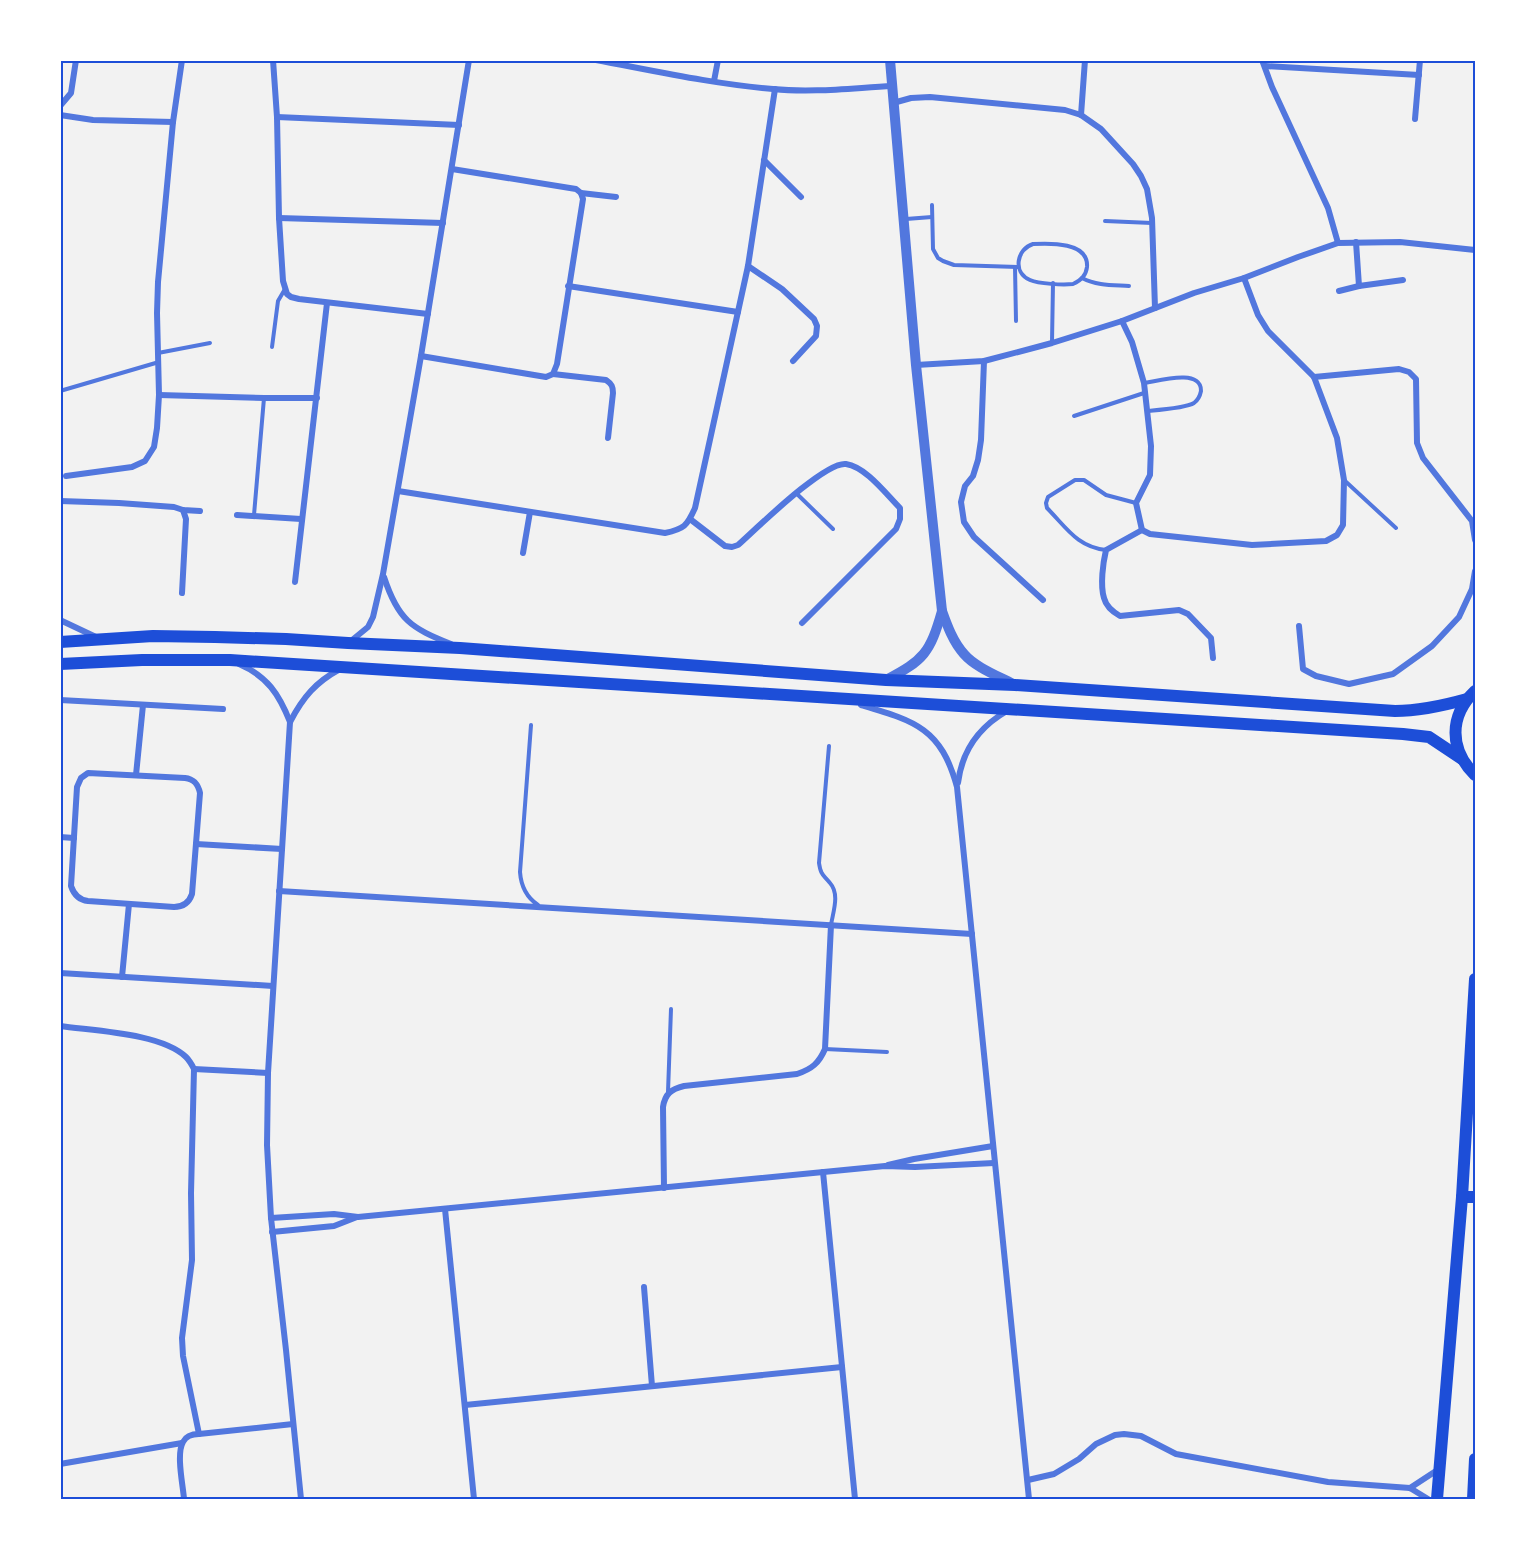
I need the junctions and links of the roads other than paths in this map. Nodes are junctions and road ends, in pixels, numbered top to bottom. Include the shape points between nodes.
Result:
1 (76, 60) edge
2 (182, 60) edge
3 (273, 60) edge
4 (469, 60) edge
5 (596, 60) edge
6 (718, 60) edge
7 (890, 60) edge
8 (1085, 60) edge
9 (1420, 60) edge
10 (1264, 63) edge
11 (1419, 75) junction
12 (714, 81) junction
13 (892, 86) junction
14 (774, 89) junction
15 (894, 102) junction
16 (60, 106) edge
17 (60, 115) edge
18 (1081, 115) junction
19 (277, 117) junction
20 (1415, 119) dead end
21 (173, 122) junction
22 (459, 125) junction
23 (764, 160) junction
24 (452, 169) junction
25 (581, 193) junction
26 (616, 197) dead end
27 (801, 197) dead end
28 (932, 205) dead end
29 (932, 217) junction
30 (279, 218) junction
31 (903, 219) junction
32 (1105, 222) dead end
33 (443, 223) junction
34 (1153, 223) junction
35 (1356, 242) junction
36 (1338, 243) junction
37 (1475, 250) edge
38 (748, 266) junction
39 (1017, 267) junction
40 (1082, 278) junction
41 (1244, 278) junction
42 (1403, 280) dead end
43 (1053, 283) junction
44 (568, 286) junction
45 (1129, 286) dead end
46 (1359, 286) junction
47 (285, 289) junction
48 (1339, 291) dead end
49 (327, 303) junction
50 (1155, 308) junction
51 (738, 312) junction
52 (428, 314) junction
53 (1016, 321) dead end
54 (1122, 321) junction
55 (210, 343) dead end
56 (1052, 343) junction
57 (272, 347) dead end
58 (158, 353) junction
59 (422, 356) junction
60 (793, 361) dead end
61 (984, 361) junction
62 (159, 362) junction
63 (916, 365) junction
64 (553, 374) junction
65 (1314, 377) junction
66 (1144, 383) junction
67 (60, 391) edge
68 (1145, 393) junction
69 (159, 395) junction
70 (264, 398) junction
71 (317, 398) junction
72 (1147, 411) junction
73 (1074, 416) dead end
74 (608, 438) dead end
75 (66, 476) dead end
76 (1344, 480) junction
77 (399, 491) junction
78 (796, 493) junction
79 (60, 501) edge
80 (1136, 503) junction
81 (183, 510) junction
82 (200, 511) dead end
83 (530, 512) junction
84 (237, 515) dead end
85 (254, 515) junction
86 (302, 519) junction
87 (690, 519) junction
88 (1396, 528) dead end
89 (833, 529) dead end
90 (1142, 530) junction
91 (1475, 540) edge
92 (1106, 550) junction
93 (523, 553) dead end
94 (1475, 571) edge
95 (383, 574) junction
96 (295, 582) dead end
97 (182, 593) dead end
98 (1043, 600) dead end
99 (942, 611) junction
100 (60, 620) edge
101 (802, 623) dead end
102 (1299, 626) dead end
103 (100, 639) junction
104 (60, 642) edge
105 (348, 643) junction
106 (460, 648) junction
107 (1212, 658) dead end
108 (230, 660) junction
109 (60, 664) edge
110 (345, 666) junction
111 (886, 680) junction
112 (1015, 685) junction
113 (1471, 695) edge
114 (845, 699) junction
115 (60, 700) edge
116 (143, 705) junction
117 (223, 710) dead end
118 (1009, 710) junction
119 (290, 722) junction
120 (531, 724) dead end
121 (829, 746) dead end
122 (1462, 759) junction
123 (136, 775) junction
124 (1475, 775) edge
125 (957, 787) junction
126 (60, 837) edge
127 (74, 837) junction
128 (196, 844) junction
129 (282, 849) junction
130 (279, 891) junction
131 (129, 904) junction
132 (541, 908) junction
133 (831, 925) junction
134 (972, 934) junction
135 (60, 973) edge
136 (122, 977) junction
137 (1475, 979) edge
138 (273, 986) junction
139 (671, 1009) dead end
140 (60, 1026) edge
141 (825, 1049) junction
142 (887, 1052) dead end
143 (194, 1069) junction
144 (268, 1073) junction
145 (668, 1092) junction
146 (993, 1146) junction
147 (994, 1162) junction
148 (885, 1166) junction
149 (823, 1172) junction
150 (664, 1188) junction
151 (1462, 1197) junction
152 (1475, 1197) edge
153 (445, 1209) junction
154 (358, 1217) junction
155 (271, 1218) junction
156 (272, 1232) junction
157 (644, 1287) dead end
158 (842, 1367) junction
159 (652, 1386) junction
160 (465, 1405) junction
161 (294, 1424) junction
162 (199, 1434) junction
163 (182, 1443) junction
164 (1475, 1459) edge
165 (60, 1464) edge
166 (1439, 1469) junction
167 (1028, 1480) junction
168 (1410, 1488) junction
169 (184, 1499) edge
170 (301, 1499) edge
171 (474, 1499) edge
172 (855, 1499) edge
173 (1029, 1499) edge
174 (1428, 1499) edge
175 (1437, 1499) edge
176 (1473, 1499) edge

1 - 16 street via 70,93
2 - 21 street
3 - 19 street
4 - 22 street
5 - 12 street
6 - 12 street
7 - 13 street
8 - 18 street
9 - 11 street
10 - 11 street
10 - 36 street via 1328,208
11 - 20 street
12 - 14 street
13 - 14 street
13 - 15 street
14 - 23 street
15 - 18 street via 930,97 1065,110
15 - 31 street
17 - 21 street
18 - 34 street via 1101,129 1133,164 1147,189
19 - 22 street
19 - 30 street
21 - 58 street via 158,282
22 - 24 street
23 - 27 street
23 - 38 street
24 - 25 street via 571,188
24 - 33 street
25 - 26 street
25 - 44 street
28 - 29 lane
29 - 31 lane
29 - 39 lane via 933,249 943,261 954,265
30 - 33 street
30 - 47 street
31 - 63 street
32 - 34 lane
33 - 52 street
34 - 50 street
35 - 36 street
35 - 37 street
35 - 46 street
36 - 41 street
38 - 51 street
38 - 60 street via 782,289 814,319 816,336
39 - 40 lane via 1028,246 1070,246 1080,250 1086,259 1087,269
39 - 43 lane via 1029,280
39 - 53 lane
40 - 43 lane via 1073,284
40 - 45 lane via 1095,284
41 - 50 street
41 - 65 street via 1268,331
42 - 46 street
43 - 56 lane
44 - 51 street
44 - 64 street
46 - 48 street
47 - 49 street via 291,297
47 - 57 lane via 278,301
49 - 52 street
49 - 71 street
50 - 54 street
51 - 87 street via 696,508
52 - 59 street
54 - 56 street
54 - 66 street
55 - 58 lane
56 - 61 street
58 - 62 street
59 - 64 street via 538,377
59 - 77 street
61 - 63 street
61 - 98 street via 981,440 973,476 965,486 961,502 964,522 974,537
62 - 67 lane
62 - 69 street
63 - 99 street
64 - 74 street via 611,383
65 - 76 street via 1337,438
65 - 91 street via 1399,369 1416,379 1417,443 1423,458 1472,521
66 - 68 street
66 - 72 lane via 1185,377 1194,378 1201,389 1194,403
68 - 72 street
68 - 73 lane
69 - 70 street
69 - 75 street via 154,447 145,460 132,467
70 - 71 street
70 - 85 lane
71 - 86 street
72 - 80 street via 1150,475
76 - 88 lane
76 - 90 street via 1343,525 1337,535 1326,541 1251,545
77 - 83 street
77 - 95 street
78 - 87 street via 732,547 725,546
78 - 89 lane
78 - 101 street via 843,463 867,475 900,508 896,528
79 - 81 street
80 - 90 street
80 - 92 lane via 1106,495 1084,480 1075,480 1048,497 1047,508 1077,540
81 - 82 street
81 - 97 street via 186,519
83 - 87 street via 665,533 680,530
83 - 93 street
84 - 85 street
85 - 86 street
86 - 96 street
90 - 92 street
92 - 107 street via 1102,570 1104,599 1112,611 1120,616 1179,610 1188,614 1211,638
94 - 102 street via 1472,589 1459,617 1432,646 1394,674 1349,684 1316,676 1303,669
95 - 105 street via 368,627
95 - 106 street via 395,606 405,619 424,633
99 - 111 street via 924,655
99 - 112 street via 964,654
100 - 103 street
103 - 104 main road
103 - 105 main road via 215,637
105 - 106 main road
106 - 111 main road
108 - 109 main road
108 - 110 main road
108 - 119 street via 251,669 268,683 282,701
110 - 114 main road
110 - 119 street via 312,689
111 - 112 main road
112 - 113 main road via 1395,711 1437,708
113 - 122 main road via 1455,728
114 - 118 main road
114 - 125 street via 920,726 945,753
115 - 116 street
116 - 117 street
116 - 123 street
118 - 122 main road via 1403,734 1429,737
118 - 125 street via 982,729 972,742 964,756
119 - 129 street
120 - 132 lane via 521,878 529,898
121 - 133 lane via 819,863 821,874 836,896
122 - 124 main road
123 - 127 street via 88,773 81,778
123 - 128 street via 185,778 197,784 200,793
125 - 134 street
126 - 127 street
127 - 131 street via 71,886 75,895 83,900
128 - 129 street
128 - 131 street via 188,902 179,907
129 - 130 street
130 - 132 street
130 - 138 street
131 - 136 street
132 - 133 street
133 - 134 street
133 - 141 street
134 - 146 street
135 - 136 street
136 - 138 street
137 - 151 main road
138 - 144 street
139 - 145 lane
140 - 143 street via 143,1036 186,1057
141 - 142 lane
141 - 145 street via 814,1066 797,1074 684,1086
143 - 144 street
143 - 162 street via 192,1260 182,1338
144 - 155 street
145 - 150 street via 663,1107
146 - 147 street
146 - 148 street
147 - 148 street
147 - 167 street
148 - 149 street
149 - 150 street
149 - 158 street
150 - 153 street
151 - 152 main road
151 - 166 main road
153 - 154 street
153 - 160 street
154 - 155 street via 334,1214
154 - 156 street via 334,1226
155 - 156 street
156 - 161 street
157 - 159 street
158 - 159 street
158 - 172 street
159 - 160 street
160 - 171 street
161 - 162 street
161 - 170 street
162 - 163 street
163 - 165 street
163 - 169 street
164 - 176 main road
166 - 168 street
166 - 175 main road
167 - 168 street via 1054,1474 1096,1444 1124,1434 1141,1436 1176,1454 1328,1482
167 - 173 street
168 - 174 street

